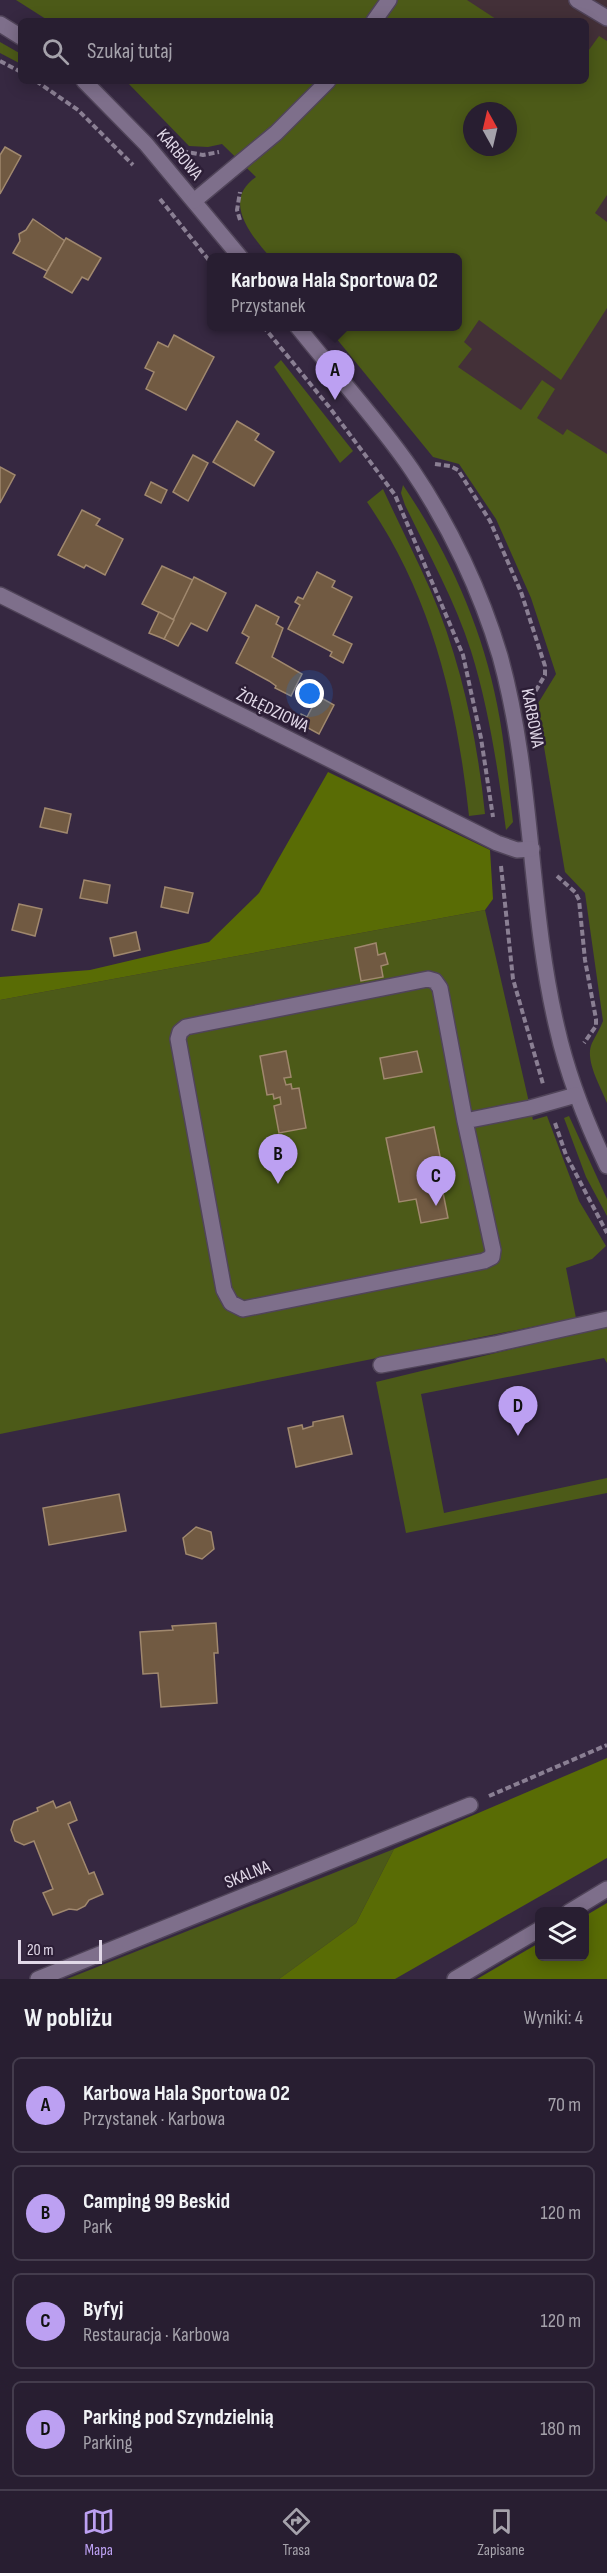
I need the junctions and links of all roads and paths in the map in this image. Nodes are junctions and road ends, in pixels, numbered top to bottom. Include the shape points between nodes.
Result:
1 (389, 0) edge
2 (577, 0) edge
3 (376, 18) edge
4 (607, 18) edge
5 (0, 24) edge
6 (18, 34) edge
7 (0, 62) edge
8 (18, 71) edge
9 (40, 84) edge
10 (87, 84) edge
11 (325, 84) edge
12 (179, 149) dead end
13 (234, 167) junction
14 (137, 170) dead end
15 (158, 196) dead end
16 (194, 201) junction
17 (242, 227) dead end
18 (237, 253) edge
19 (207, 258) edge
20 (266, 331) edge
21 (300, 331) edge
22 (0, 596) edge
23 (497, 843) junction
24 (532, 849) junction
25 (576, 1095) junction
26 (549, 1103) junction
27 (465, 1121) junction
28 (607, 1166) edge
29 (607, 1233) edge
30 (607, 1319) edge
31 (381, 1365) dead end
32 (607, 1745) edge
33 (470, 1805) joint
34 (607, 1889) edge
35 (576, 1907) edge
36 (535, 1932) edge
37 (38, 1979) edge
38 (455, 1979) edge

1 - 3 street
2 - 4 street
5 - 6 street
7 - 8 path
9 - 14 path via 78,110
10 - 16 street, KARBOWA via 124,119
11 - 13 street via 276,133
12 - 13 path via 203,155 221,151
13 - 16 street
13 - 17 path via 245,180 237,210
15 - 19 path
16 - 18 street, KARBOWA
20 - 23 path via 395,495 463,655 482,738
21 - 24 street, KARBOWA via 412,470 478,594 510,696
22 - 23 street, ŻOŁĘDZIOWA
23 - 24 street, ŻOŁĘDZIOWA via 517,850
23 - 26 path via 513,979
24 - 25 street, KARBOWA via 556,1026
25 - 26 street
25 - 28 street, KARBOWA
26 - 27 street
26 - 29 path via 566,1155
27 - 27 street via 492,1257 484,1262 243,1309 231,1303 224,1290 178,1039 180,1032 186,1027 428,979 435,981 440,988
30 - 31 street
32 - 33 path
33 - 37 street, SKALNA
34 - 35 street
36 - 38 street

